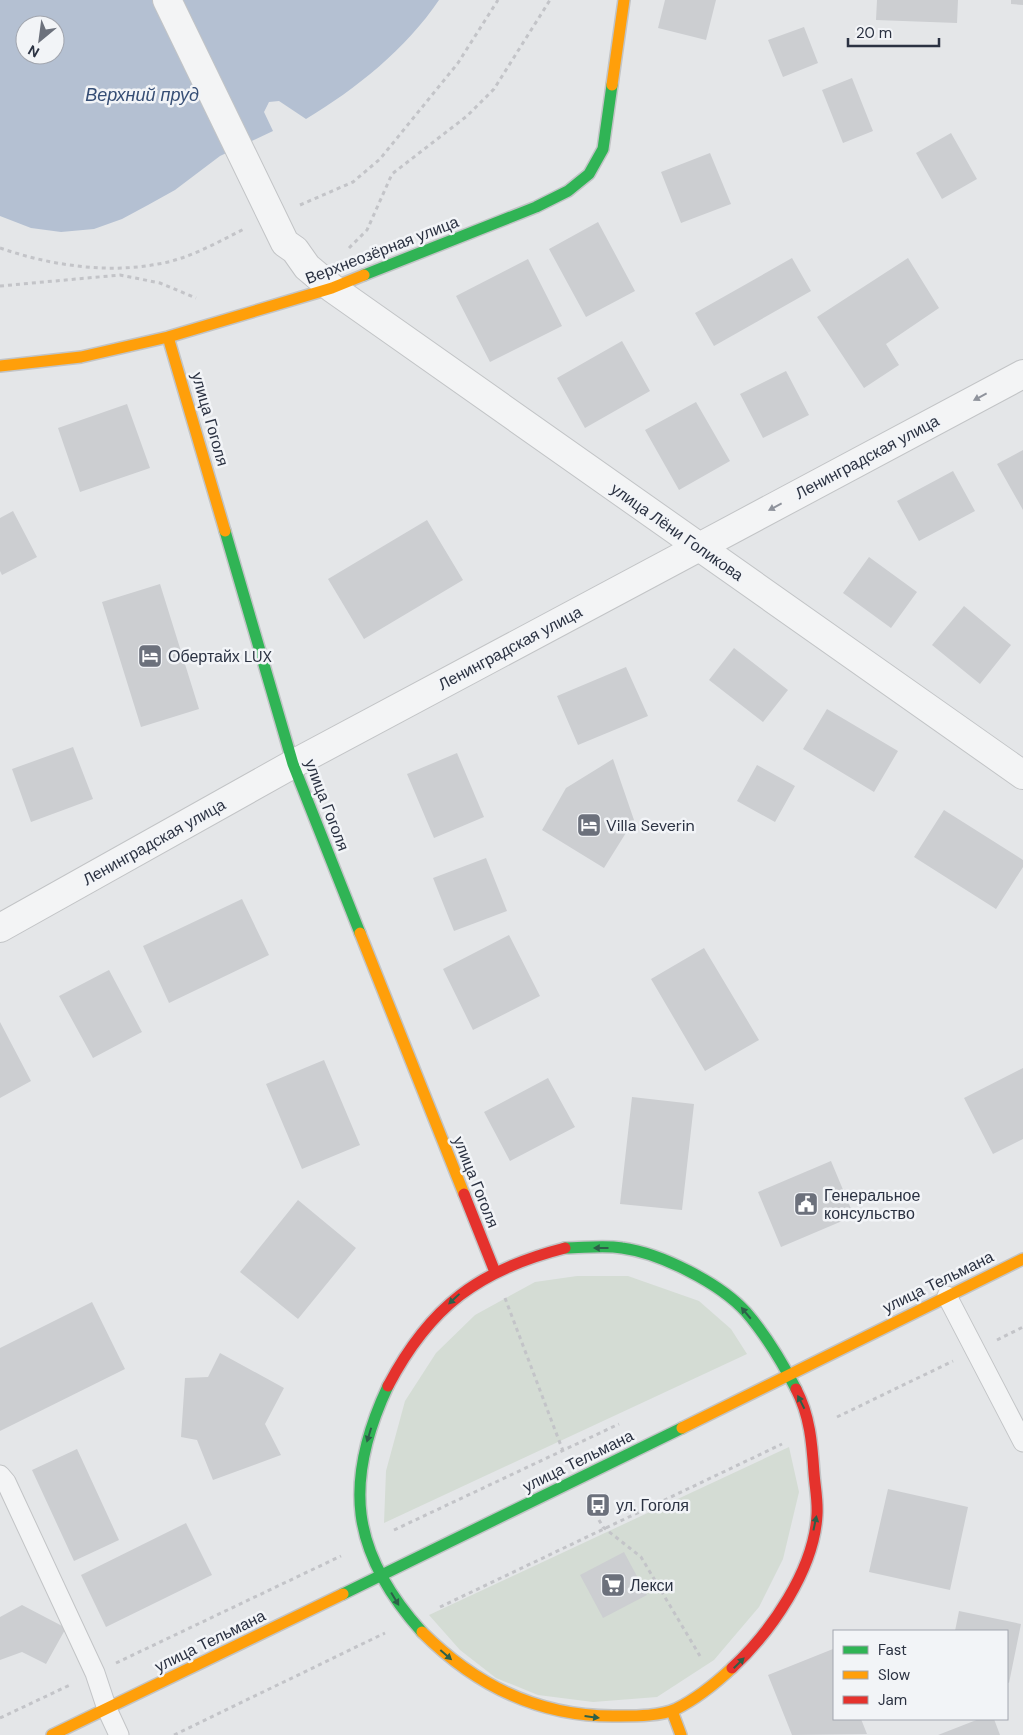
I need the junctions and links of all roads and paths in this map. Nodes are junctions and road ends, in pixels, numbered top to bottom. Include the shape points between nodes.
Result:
1 (167, 0) edge
2 (498, 0) edge
3 (550, 0) edge
4 (624, 0) edge
5 (270, 215) junction
6 (0, 248) edge
7 (348, 249) dead end
8 (0, 286) edge
9 (332, 288) junction
10 (199, 299) dead end
11 (168, 337) junction
12 (0, 366) edge
13 (1023, 374) edge
14 (700, 547) junction
15 (293, 764) junction
16 (1023, 775) edge
17 (0, 928) edge
18 (1023, 1259) edge
19 (495, 1272) junction
20 (947, 1296) junction
21 (1023, 1327) edge
22 (975, 1350) junction
23 (787, 1375) junction
24 (624, 1422) dead end
25 (809, 1431) junction
26 (1023, 1442) edge
27 (563, 1450) junction
28 (0, 1475) edge
29 (603, 1527) junction
30 (367, 1543) junction
31 (382, 1575) junction
32 (411, 1621) junction
33 (95, 1673) junction
34 (716, 1683) junction
35 (107, 1709) junction
36 (672, 1711) junction
37 (0, 1718) edge
38 (52, 1735) edge
39 (119, 1735) edge
40 (174, 1735) edge
41 (681, 1735) edge

1 - 5 street, улица Лёни Голикова
2 - 5 path via 458,63 380,159 353,182
3 - 7 path via 494,89 468,116 392,174 367,230
4 - 9 street, Верхнеозёрная улица via 603,149 589,174 568,191 536,207
5 - 6 path via 206,248 158,264 112,267 61,264
5 - 9 street, улица Лёни Голикова via 284,243
8 - 10 path via 120,275 160,283
9 - 11 street, Верхнеозёрная улица
9 - 14 street, улица Лёни Голикова
11 - 12 street, Верхнеозёрная улица via 82,356
11 - 15 street, улица Гоголя
13 -> 14 street, Ленинградская улица
14 - 15 street, Ленинградская улица
14 - 16 street, улица Лёни Голикова
15 - 17 street, Ленинградская улица
15 - 19 street, улица Гоголя
18 - 20 street, улица Тельмана
23 -> 19 street via 744,1310 713,1288 657,1259 624,1248 565,1248 523,1258
19 - 27 path
19 -> 30 street via 458,1295 434,1319 400,1364 376,1414 359,1480 359,1506
20 - 22 lane
20 - 23 street, улица Тельмана
21 - 22 path
22 - 25 path
22 - 26 lane
25 -> 23 street via 805,1408
23 - 31 street, улица Тельмана
24 - 27 path
25 - 29 path
34 -> 25 street via 740,1664 778,1617 806,1558 817,1518
27 - 30 path
28 - 33 lane
29 - 32 path
29 - 34 path via 641,1557
30 - 31 street
30 - 33 path
31 -> 32 street via 396,1602
31 - 35 street, улица Тельмана
32 -> 36 street via 470,1675 509,1697 558,1713 601,1718
32 - 40 path
33 - 35 lane
33 - 37 path
34 - 36 street
35 - 38 street, улица Тельмана
35 - 39 lane
36 - 41 street

